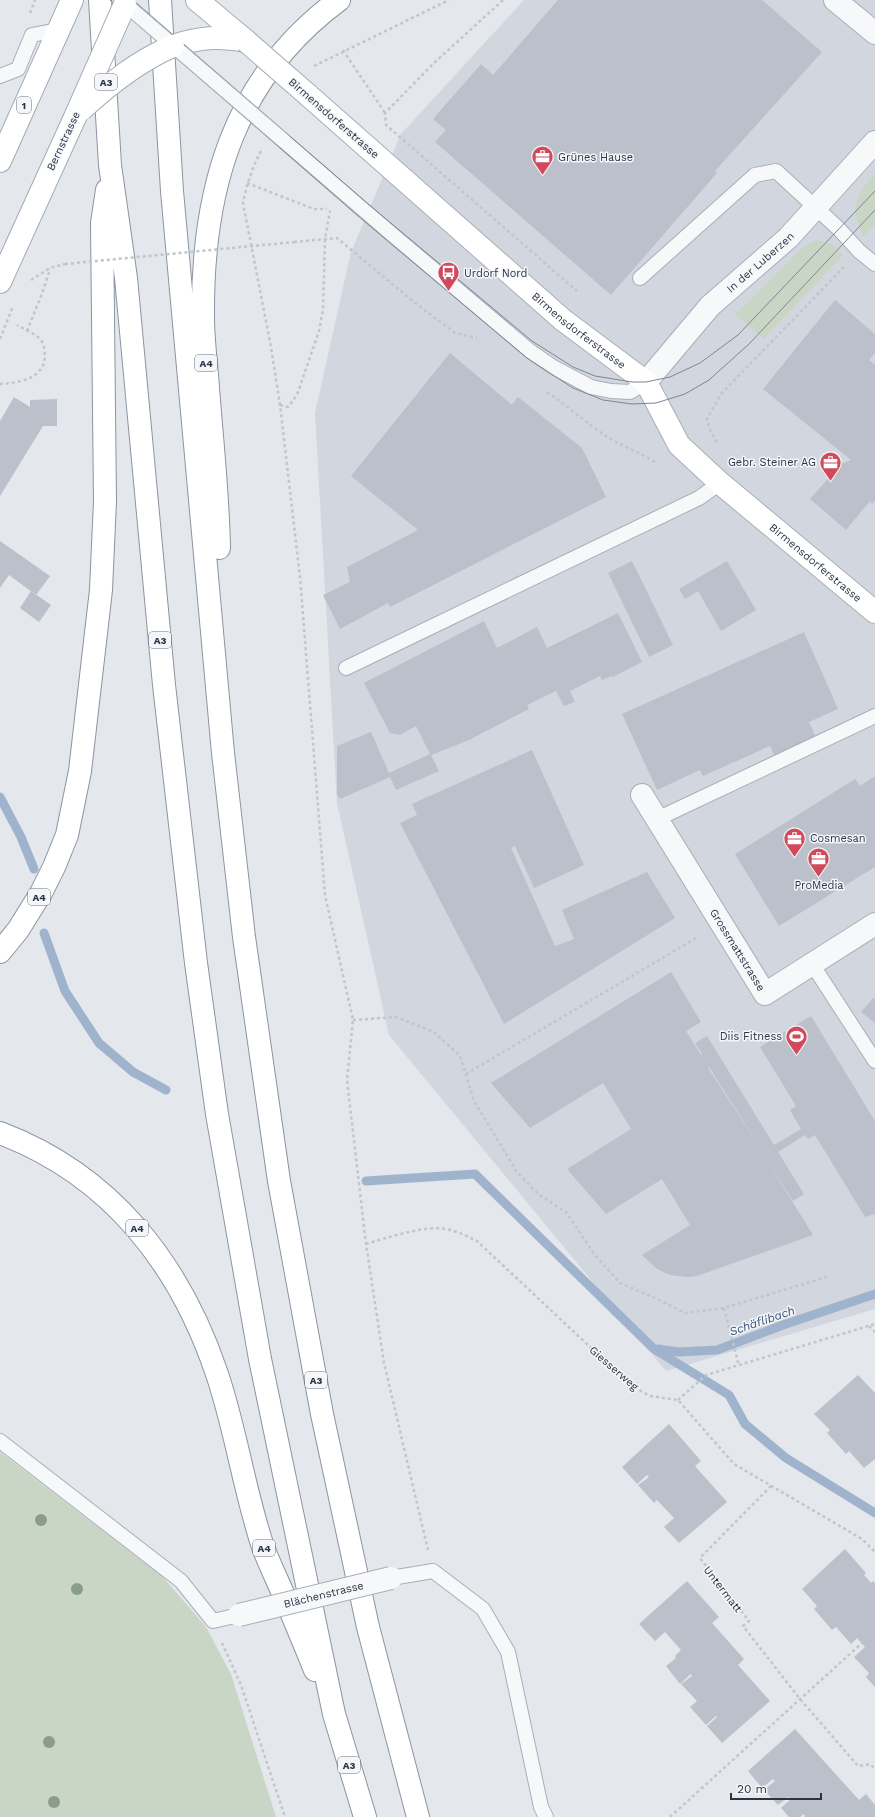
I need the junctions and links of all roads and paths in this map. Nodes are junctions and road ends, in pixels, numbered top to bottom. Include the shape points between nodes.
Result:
1 (72, 0) edge
2 (100, 0) edge
3 (160, 0) edge
4 (339, 0) edge
5 (503, 0) edge
6 (835, 0) edge
7 (124, 2) edge
8 (205, 4) edge
9 (58, 30) junction
10 (875, 33) edge
11 (246, 41) junction
12 (173, 46) junction
13 (343, 50) dead end
14 (0, 76) edge
15 (384, 113) junction
16 (76, 115) junction
17 (875, 142) edge
18 (0, 161) edge
19 (110, 165) junction
20 (247, 183) dead end
21 (816, 208) junction
22 (325, 239) junction
23 (859, 251) junction
24 (875, 264) edge
25 (640, 278) dead end
26 (0, 282) edge
27 (576, 291) dead end
28 (17, 325) dead end
29 (27, 330) junction
30 (481, 338) dead end
31 (646, 382) junction
32 (0, 384) edge
33 (544, 390) dead end
34 (720, 448) dead end
35 (663, 468) dead end
36 (720, 483) junction
37 (875, 612) edge
38 (346, 668) dead end
39 (875, 716) edge
40 (223, 754) junction
41 (642, 795) dead end
42 (657, 819) junction
43 (722, 923) junction
44 (875, 924) edge
45 (0, 952) edge
46 (812, 964) junction
47 (353, 1020) junction
48 (875, 1061) edge
49 (466, 1074) junction
50 (0, 1133) edge
51 (366, 1244) junction
52 (827, 1277) dead end
53 (724, 1308) junction
54 (875, 1324) edge
55 (869, 1326) junction
56 (875, 1332) edge
57 (738, 1366) junction
58 (678, 1400) junction
59 (0, 1442) edge
60 (771, 1486) junction
61 (875, 1552) edge
62 (433, 1572) junction
63 (392, 1578) joint
64 (239, 1615) joint
65 (212, 1621) junction
66 (862, 1643) dead end
67 (800, 1699) junction
68 (334, 1714) junction
69 (875, 1769) edge
70 (285, 1817) edge
71 (365, 1817) edge
72 (418, 1817) edge
73 (546, 1817) edge
74 (670, 1817) edge

1 - 9 main road, 1
2 - 19 main road, A3
3 - 40 main road, A3 via 172,192
4 - 40 main road, A4 via 297,37 278,58 246,105 230,140 218,176 205,241 203,317 219,534
5 - 15 path
6 - 10 street
7 - 12 lane, bridge
7 - 16 main road, Bernstrasse, bridge
8 - 11 main road, Birmensdorferstrasse
9 - 14 lane via 32,35 18,69
9 - 18 main road, 1
11 - 12 main road via 222,37 204,38
11 - 31 main road, Birmensdorferstrasse, bridge via 563,320
12 - 16 main road, bridge via 135,66 100,92
12 - 31 lane, bridge via 530,351 553,367 591,387 630,392
13 - 15 path
15 - 27 path via 386,125
16 - 26 main road, Bernstrasse
17 - 21 street, In der Luberzen
19 - 45 main road, A4 via 102,223 105,501 102,568 80,771 67,835 54,867 22,924
19 - 68 main road, A3 via 126,278 164,685 196,963 216,1106 260,1359
20 - 22 path via 314,209 330,209
21 - 23 lane
21 - 25 lane via 776,171 755,174
21 - 31 street, In der Luberzen via 788,238 710,306
22 - 29 path, bridge via 66,264 50,268
22 - 30 path via 338,238 414,302 455,332
22 - 47 path via 323,309 319,331 297,395 288,407 280,405 300,577 325,895
23 - 24 lane
23 - 34 path via 721,394 707,419
28 - 29 path
29 - 32 path via 40,339 44,346 45,358 40,371 29,379 17,383
31 - 36 main road, Birmensdorferstrasse via 679,445
33 - 35 path via 595,429
36 - 37 main road, Birmensdorferstrasse
36 - 38 lane via 699,498
39 - 42 lane
40 - 72 main road, A3 via 244,937 278,1181 322,1414 368,1627
41 - 42 street, Grossmattstrasse
42 - 43 street, Grossmattstrasse
43 - 46 street, Grossmattstrasse via 765,994
43 - 49 path
44 - 46 street, Grossmattstrasse
46 - 48 lane
47 - 49 path via 396,1017 434,1032 460,1056
47 - 51 path via 347,1080
49 - 53 path via 474,1101 517,1172 537,1193 567,1213 594,1254 620,1283 685,1314
50 - 68 main road, A4 via 52,1157 88,1182 122,1211 172,1275 195,1315 217,1374 263,1548
51 - 58 path, Giesserweg via 414,1231 444,1228 477,1241 637,1389 650,1396
51 - 62 path via 384,1363
52 - 53 path
53 - 57 path
54 - 55 path
55 - 56 path
55 - 57 path
57 - 58 path via 706,1375
58 - 60 path via 734,1464
59 - 65 lane via 181,1581
60 - 61 path via 862,1539
60 - 67 path, Untermatt via 700,1558 749,1621 743,1626
62 - 63 lane, Blächenstrasse
62 - 73 lane via 483,1609 508,1652 541,1807
63 - 64 street, Blächenstrasse, bridge
64 - 65 lane, Blächenstrasse
65 - 70 path via 242,1684
66 - 67 path
67 - 69 path, Untermatt via 858,1766 870,1764
67 - 74 path
68 - 71 main road, A3

